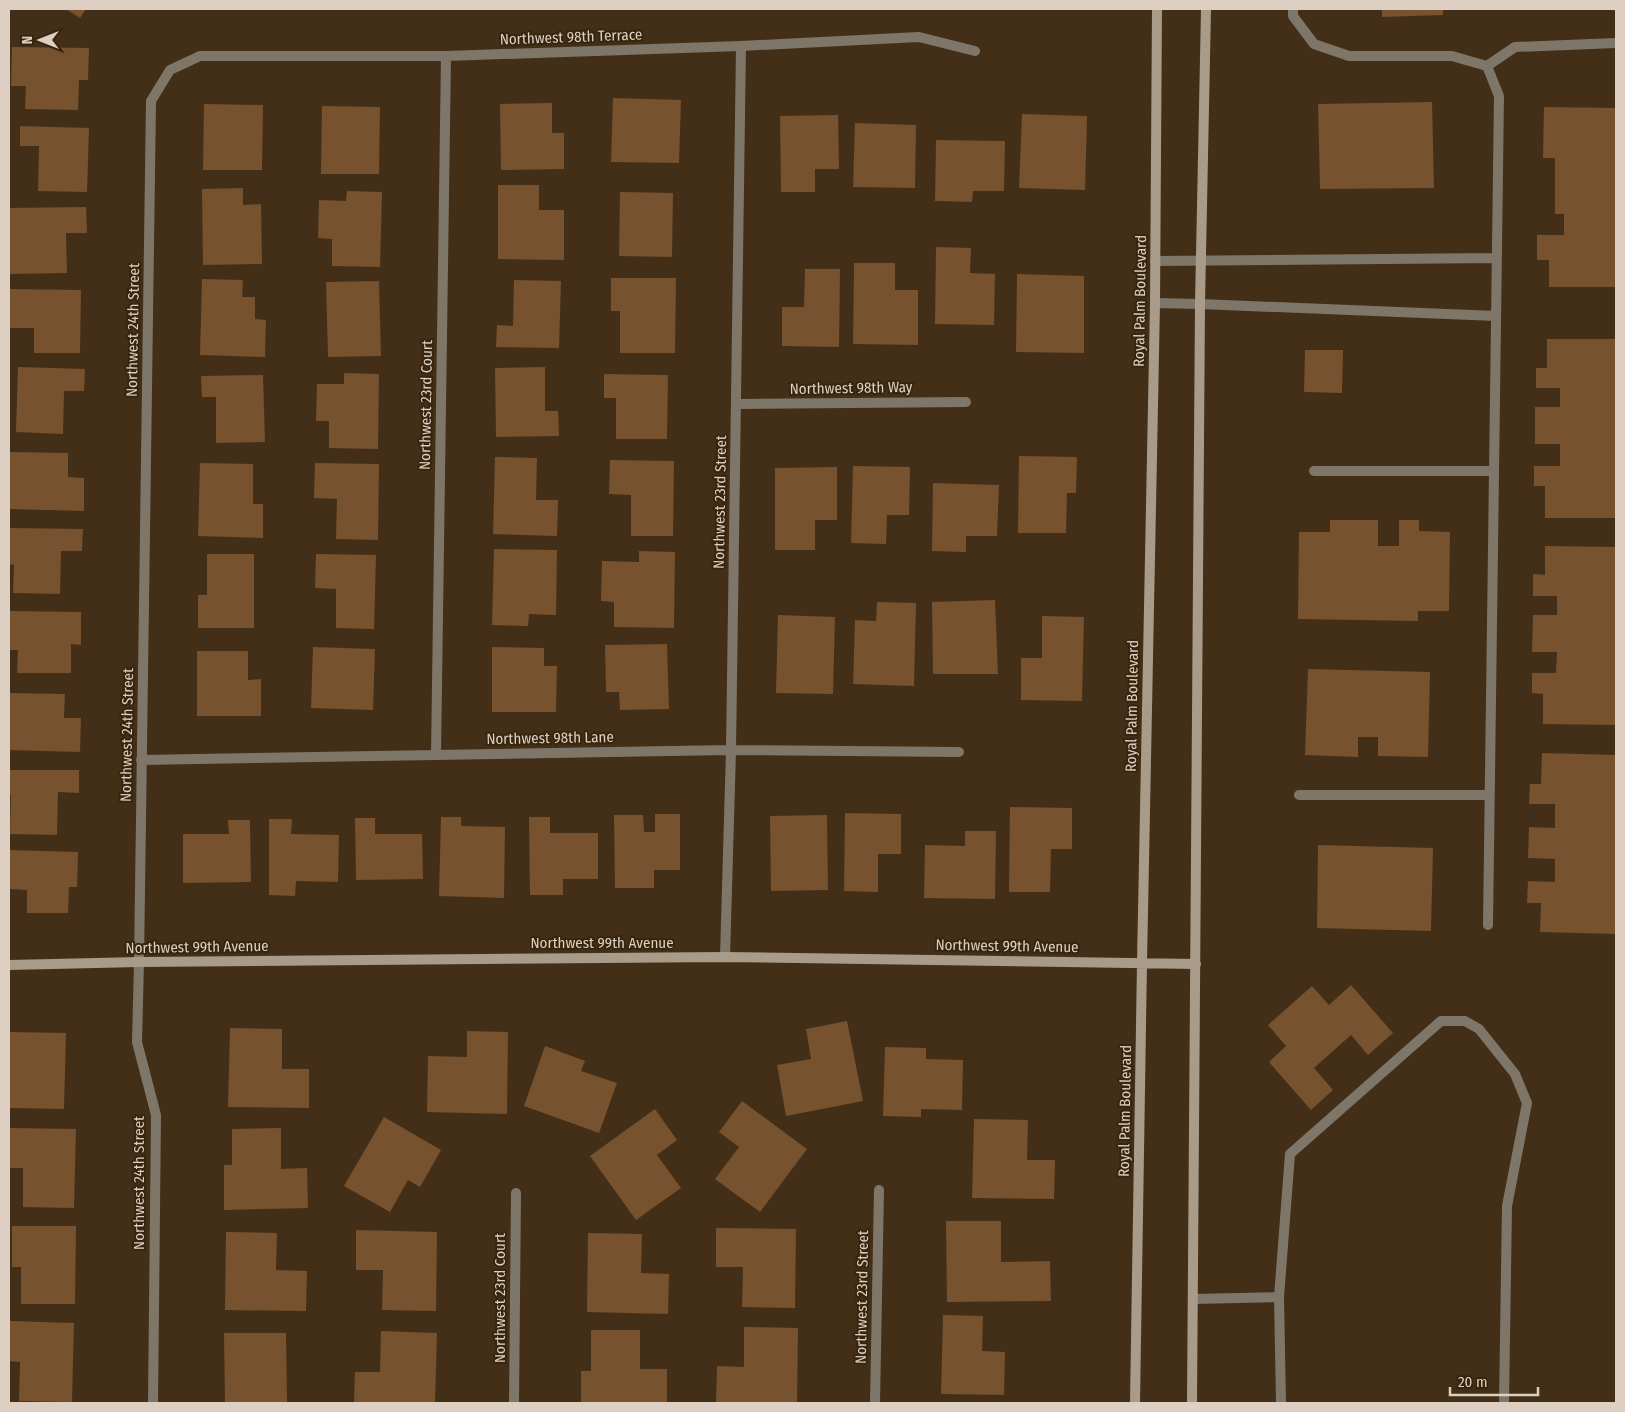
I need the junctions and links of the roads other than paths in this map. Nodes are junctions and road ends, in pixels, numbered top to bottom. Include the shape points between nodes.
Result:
1 (1157, 9) edge
2 (1206, 9) edge
3 (1293, 9) edge
4 (1616, 43) edge
5 (741, 46) junction
6 (975, 51) dead end
7 (446, 56) junction
8 (1487, 66) junction
9 (170, 70) joint
10 (1497, 258) junction
11 (1155, 261) junction
12 (1201, 261) junction
13 (1155, 303) junction
14 (1200, 304) junction
15 (1496, 316) junction
16 (966, 402) dead end
17 (736, 404) junction
18 (1314, 471) dead end
19 (1494, 471) junction
20 (731, 750) junction
21 (959, 752) dead end
22 (436, 755) junction
23 (142, 760) junction
24 (1300, 795) dead end
25 (1489, 795) junction
26 (1488, 925) dead end
27 (725, 957) junction
28 (139, 962) junction
29 (1142, 963) junction
30 (1196, 964) junction
31 (9, 965) edge
32 (879, 1190) dead end
33 (516, 1193) dead end
34 (1278, 1298) junction
35 (1193, 1299) junction
36 (153, 1403) edge
37 (514, 1403) edge
38 (875, 1403) edge
39 (1135, 1403) edge
40 (1192, 1403) edge
41 (1281, 1403) edge
42 (1504, 1403) edge

1 - 11 main road, Royal Palm Boulevard
2 - 12 main road
3 - 8 street via 1293,16 1314,44 1349,56 1452,56
4 - 8 street via 1515,47
5 - 6 street, Northwest 98th Terrace via 919,37
5 - 7 street, Northwest 98th Terrace
5 - 17 street, Northwest 23rd Street
7 - 9 street, Northwest 98th Terrace via 200,56
7 - 22 street, Northwest 23rd Court
8 - 10 street via 1498,96
9 - 23 street, Northwest 24th Street via 151,101
10 - 12 street
10 - 15 street
11 - 12 street
11 - 13 main road, Royal Palm Boulevard
12 - 14 main road
13 - 14 street
13 - 29 main road, Royal Palm Boulevard
14 - 15 street
14 - 30 main road
15 - 19 street
16 - 17 street, Northwest 98th Way
17 - 20 street, Northwest 23rd Street
18 - 19 street
19 - 25 street
20 - 21 street, Northwest 98th Lane
20 - 22 street, Northwest 98th Lane
20 - 27 street, Northwest 23rd Street
22 - 23 street, Northwest 98th Lane
23 - 28 street, Northwest 24th Street
24 - 25 street
25 - 26 street
27 - 28 main road, Northwest 99th Avenue
27 - 29 main road, Northwest 99th Avenue
28 - 31 main road, Northwest 99th Avenue
28 - 36 street, Northwest 24th Street via 137,1042 156,1115
29 - 30 main road, Northwest 99th Avenue
29 - 39 main road, Royal Palm Boulevard
30 - 35 main road
32 - 38 street, Northwest 23rd Street
33 - 37 street, Northwest 23rd Court
34 - 35 street
34 - 41 street
34 - 42 street via 1290,1154 1441,1021 1465,1022 1479,1029 1515,1074 1527,1103 1507,1206
35 - 40 main road

